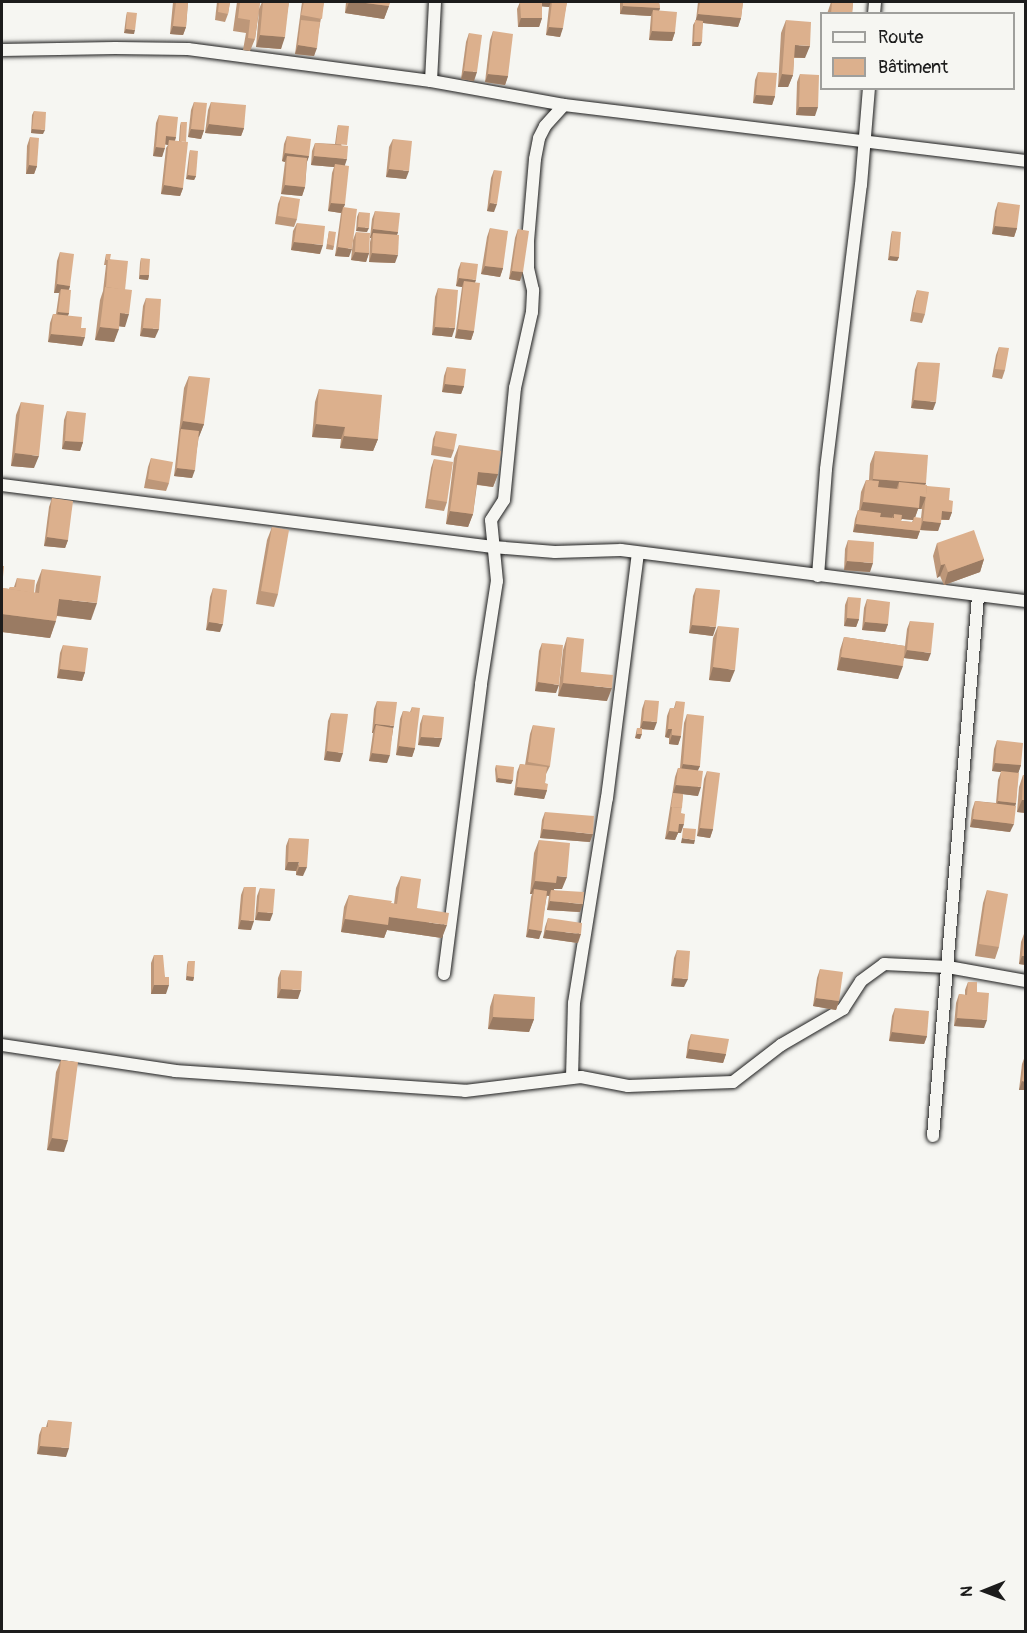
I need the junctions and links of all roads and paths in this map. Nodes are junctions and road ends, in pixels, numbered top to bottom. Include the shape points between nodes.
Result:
1 (435, 2) edge
2 (2, 50) edge
3 (431, 81) junction
4 (869, 90) edge
5 (564, 105) junction
6 (863, 140) junction
7 (1026, 161) edge
8 (2, 485) edge
9 (493, 547) junction
10 (638, 553) junction
11 (818, 576) junction
12 (978, 597) junction
13 (1026, 601) edge
14 (948, 967) junction
15 (444, 974) dead end
16 (1026, 981) edge
17 (2, 1046) edge
18 (572, 1078) junction
19 (933, 1136) dead end

1 - 3 street
2 - 3 street via 188,50
3 - 5 street
4 - 6 street
5 - 6 street
5 - 9 street via 545,126 535,159 528,241 532,312 515,388 504,500 491,520
6 - 7 street
6 - 11 street via 861,185 826,469
8 - 9 street
9 - 10 street
9 - 15 street via 497,581
10 - 11 street
10 - 18 street via 607,798 574,1003
11 - 12 street
12 - 13 street
12 - 14 street
14 - 16 street
14 - 18 street via 884,964 861,981 843,1010 781,1045 733,1082 628,1086
14 - 19 street
17 - 18 street via 175,1071 465,1091

